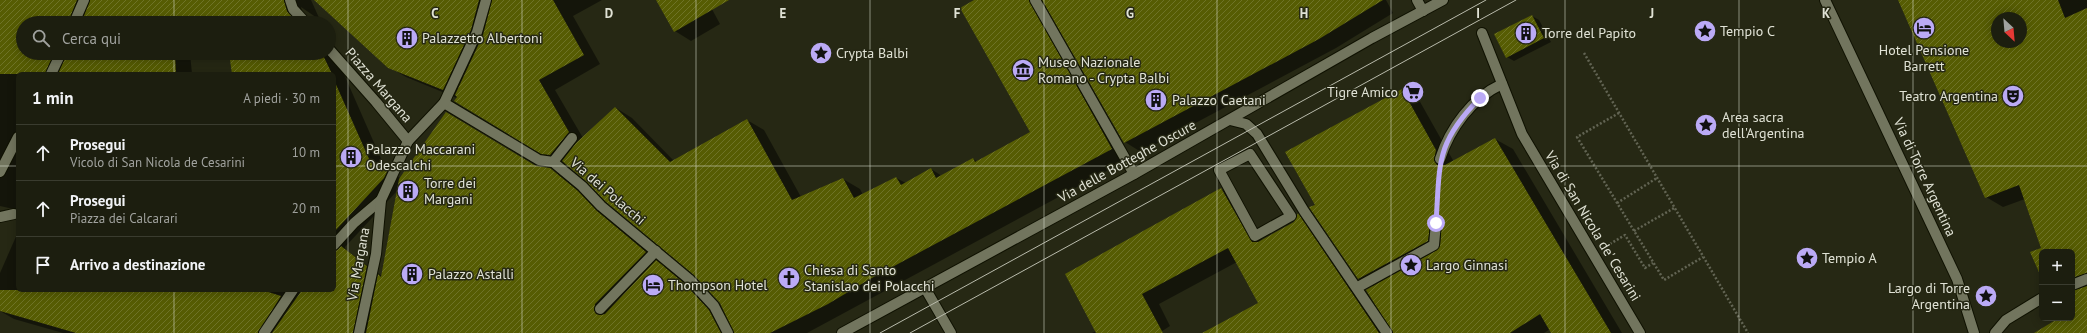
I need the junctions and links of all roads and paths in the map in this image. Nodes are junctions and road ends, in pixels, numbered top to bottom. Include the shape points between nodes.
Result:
1 (84, 0) edge
2 (290, 0) edge
3 (486, 0) edge
4 (1035, 0) edge
5 (1418, 0) edge
6 (1443, 0) edge
7 (1825, 0) edge
8 (1423, 11) junction
9 (77, 16) edge
10 (300, 16) edge
11 (1482, 33) dead end
12 (1584, 53) dead end
13 (336, 57) edge
14 (58, 60) edge
15 (52, 72) edge
16 (1502, 84) junction
17 (444, 103) junction
18 (1619, 113) junction
19 (1230, 120) junction
20 (572, 138) dead end
21 (16, 141) edge
22 (408, 141) junction
23 (1440, 159) joint
24 (553, 162) junction
25 (0, 172) edge
26 (1134, 174) junction
27 (1657, 178) junction
28 (1229, 187) joint
29 (382, 200) junction
30 (1617, 203) junction
31 (1674, 208) junction
32 (14, 214) dead end
33 (0, 217) edge
34 (1436, 223) joint
35 (1634, 231) junction
36 (1625, 235) dead end
37 (336, 243) edge
38 (656, 251) junction
39 (1703, 257) junction
40 (1653, 263) junction
41 (2087, 279) edge
42 (2075, 284) edge
43 (1358, 287) junction
44 (925, 288) junction
45 (292, 292) edge
46 (2039, 300) edge
47 (600, 309) dead end
48 (950, 332) edge
49 (264, 333) edge
50 (359, 333) edge
51 (728, 333) edge
52 (842, 333) edge
53 (1387, 333) edge
54 (1640, 333) edge
55 (1748, 333) edge
56 (1974, 333) edge
57 (1995, 333) edge

1 - 9 street
2 - 10 street via 293,9
3 - 17 street, Piazza Margana via 477,32
4 - 26 street
5 - 8 street
6 - 8 street, Via delle Botteghe Oscure
7 - 56 street, Via di Torre Argentina via 1957,279
8 - 19 street, Via delle Botteghe Oscure
11 - 16 street, Via di San Nicola de' Cesarini
12 - 18 path
13 - 22 street, Piazza Margana
14 - 15 street
16 - 23 street via 1480,98 1465,114 1444,145
16 - 54 street, Via di San Nicola de' Cesarini via 1522,134
17 - 22 street, Piazza Margana
17 - 24 street, Via dei Polacchi via 539,160
18 - 27 path
18 - 30 path via 1577,137
19 - 26 street, Via delle Botteghe Oscure
19 - 43 street via 1246,124 1257,134 1304,211
20 - 24 street
21 - 25 street
22 - 29 street, Piazza Margana
23 - 34 path
24 - 38 street, Via dei Polacchi
26 - 44 street, Via delle Botteghe Oscure
27 - 30 path
27 - 31 path
28 - 28 street via 1219,170 1250,154 1291,216 1254,236
29 - 37 street via 354,223
29 - 50 street, Via Margana via 376,254
30 - 35 path
31 - 35 path
31 - 39 path
32 - 33 street
34 - 43 street via 1434,245
35 - 40 path
36 - 40 path via 1645,268
38 - 47 street
38 - 51 street, Via dei Polacchi via 689,279 714,306
39 - 40 path via 1664,280
39 - 55 path
41 - 42 street
43 - 53 street
44 - 48 street
44 - 52 street, Via delle Botteghe Oscure
45 - 49 street
46 - 57 street via 2006,320

